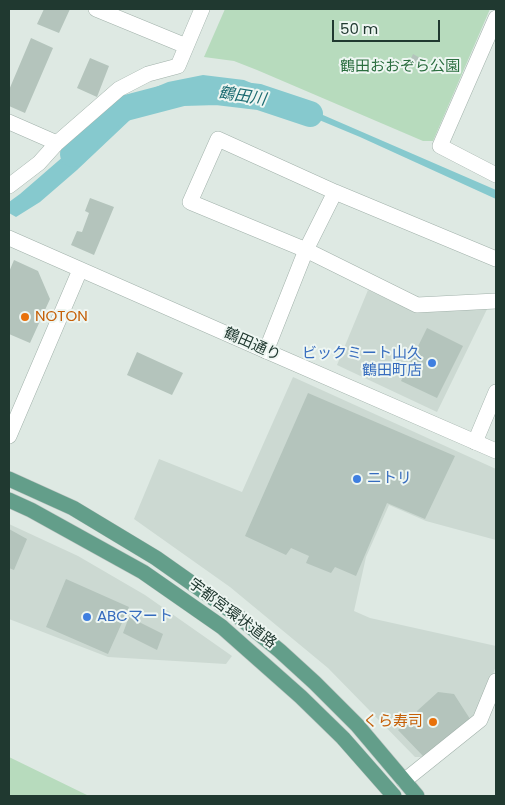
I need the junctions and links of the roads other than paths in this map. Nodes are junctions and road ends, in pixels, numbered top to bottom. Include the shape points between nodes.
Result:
1 (96, 9) edge
2 (202, 9) edge
3 (496, 18) edge
4 (186, 46) junction
5 (9, 122) edge
6 (58, 143) junction
7 (496, 175) edge
8 (9, 186) edge
9 (335, 192) junction
10 (9, 238) edge
11 (306, 250) junction
12 (496, 259) edge
13 (80, 270) junction
14 (496, 300) edge
15 (266, 351) junction
16 (496, 392) edge
17 (9, 436) edge
18 (474, 442) junction
19 (496, 450) edge
20 (9, 479) edge
21 (9, 500) edge
22 (496, 681) edge
23 (404, 781) junction
24 (394, 796) edge
25 (417, 796) edge

1 - 4 street
2 - 4 street
3 - 7 street via 440,146
4 - 6 street via 178,66 148,74 119,89
5 - 6 street
6 - 8 street via 39,164
9 - 11 street
9 - 11 street via 218,140 190,202
9 - 12 street
10 - 13 street, 鶴田通り
11 - 14 street via 417,304
11 - 15 street
13 - 15 street, 鶴田通り
13 - 17 street
15 - 18 street, 鶴田通り
16 - 18 street
18 - 19 street, 鶴田通り
20 - 23 main road, 宇都宮環状道路 via 73,508 156,558 234,613 315,683 357,725
21 - 24 main road, 宇都宮環状道路 via 143,572 222,627 343,738
22 - 23 street via 480,720
23 - 25 main road, 宇都宮環状道路

